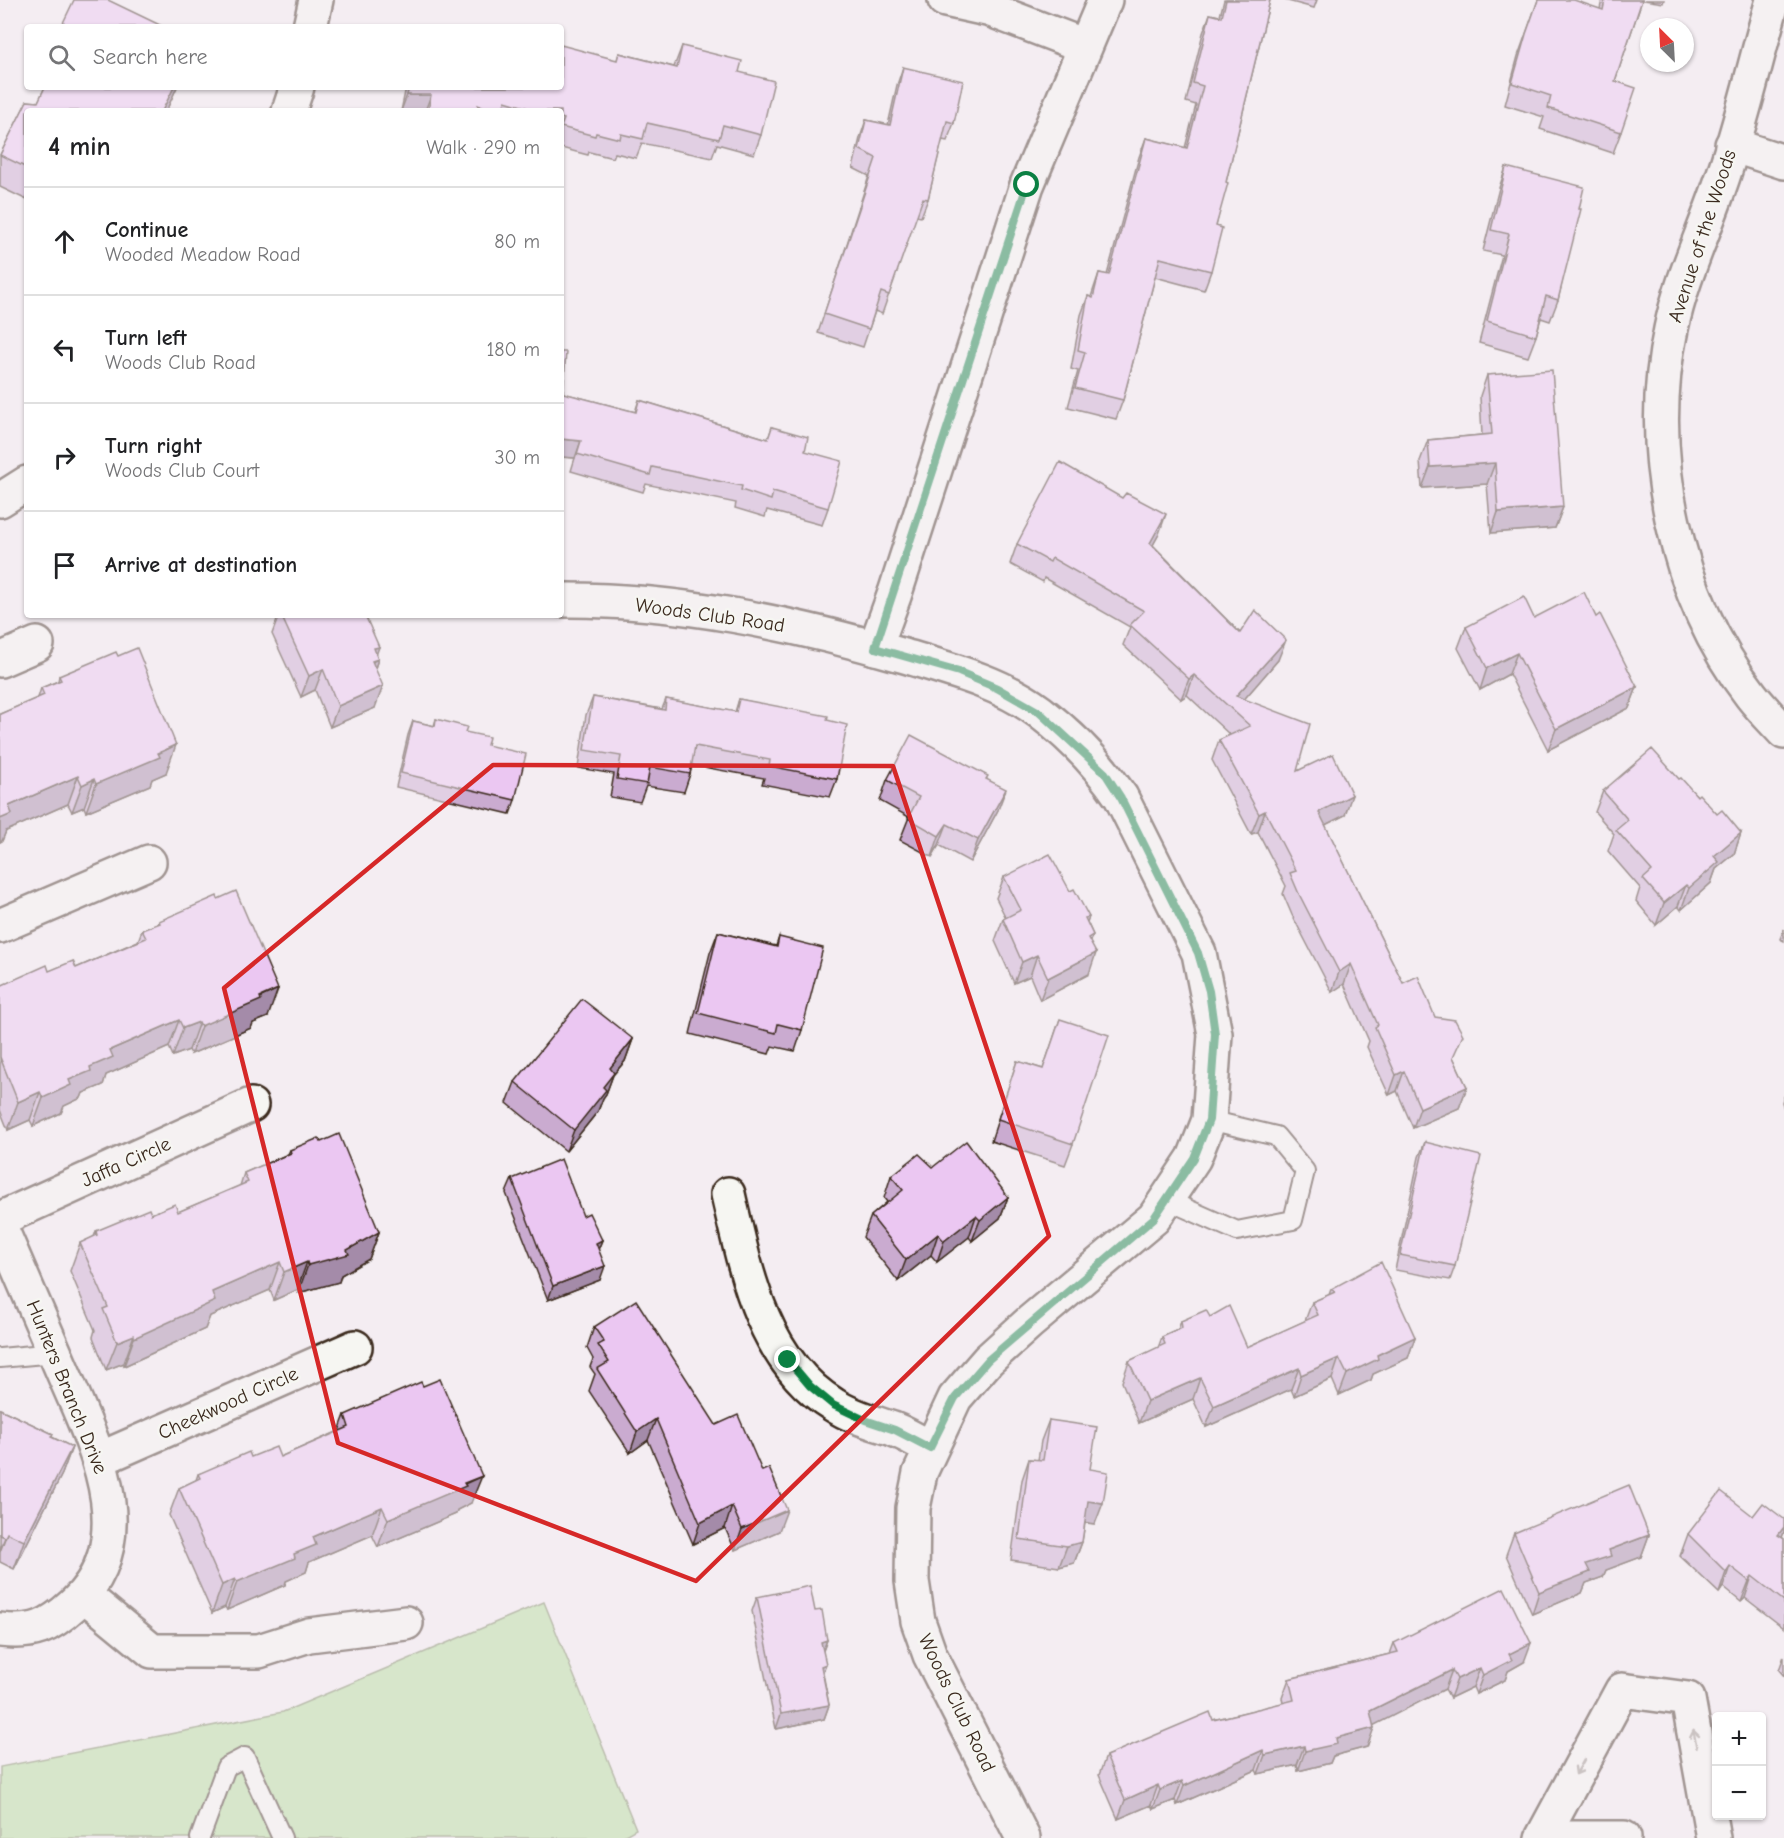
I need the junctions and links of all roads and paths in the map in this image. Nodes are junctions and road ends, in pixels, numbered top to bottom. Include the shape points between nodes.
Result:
1 (315, 0) edge
2 (945, 0) edge
3 (1105, 0) edge
4 (1773, 0) edge
5 (311, 24) edge
6 (1085, 46) junction
7 (296, 90) edge
8 (290, 108) edge
9 (1732, 145) junction
10 (1784, 162) edge
11 (24, 485) edge
12 (0, 500) edge
13 (564, 600) edge
14 (38, 644) dead end
15 (875, 648) junction
16 (0, 660) edge
17 (1784, 732) edge
18 (149, 861) dead end
19 (0, 926) edge
20 (251, 1105) dead end
21 (1209, 1120) junction
22 (728, 1194) dead end
23 (1167, 1200) junction
24 (0, 1219) edge
25 (0, 1226) edge
26 (355, 1347) dead end
27 (55, 1353) junction
28 (0, 1358) edge
29 (930, 1448) junction
30 (100, 1459) junction
31 (84, 1595) junction
32 (405, 1623) dead end
33 (0, 1630) edge
34 (200, 1838) edge
35 (282, 1838) edge
36 (1023, 1838) edge
37 (1542, 1838) edge
38 (1557, 1838) edge
39 (1624, 1838) edge
40 (1713, 1838) edge

1 - 5 street
2 - 6 street via 991,10
3 - 6 street
4 - 9 street, Avenue of the Woods
6 - 15 street via 1027,185
7 - 8 street
9 - 10 street
9 - 17 street, Avenue of the Woods via 1671,328 1660,424 1664,477 1673,530 1705,618 1750,695
11 - 12 street
13 - 15 street, Woods Club Road via 746,616
14 - 16 street
15 - 21 street, Woods Club Road via 959,672 997,688 1039,712 1105,773 1198,953 1215,1034
18 - 19 street
20 - 24 street, Jaffa Circle
21 - 23 street, Woods Club Road via 1194,1158
21 - 23 lane via 1276,1136 1305,1172 1293,1220 1237,1231
22 - 29 street via 747,1278 769,1331 788,1360 833,1405
23 - 29 street, Woods Club Road via 1154,1218 988,1360 955,1398
25 - 27 street, Hunters Branch Drive
26 - 30 street, Cheekwood Circle
27 - 28 lane
27 - 30 street, Hunters Branch Drive
29 - 36 street, Woods Club Road via 913,1508 912,1581 918,1621 930,1655
30 - 31 street, Hunters Branch Drive via 109,1513 105,1557
31 - 32 street via 152,1651 259,1651 309,1635
31 - 33 street, Hunters Branch Drive via 51,1625 19,1632
34 - 35 lane via 226,1767 245,1757
40 -> 37 street via 1688,1699 1622,1690
38 - 39 street

